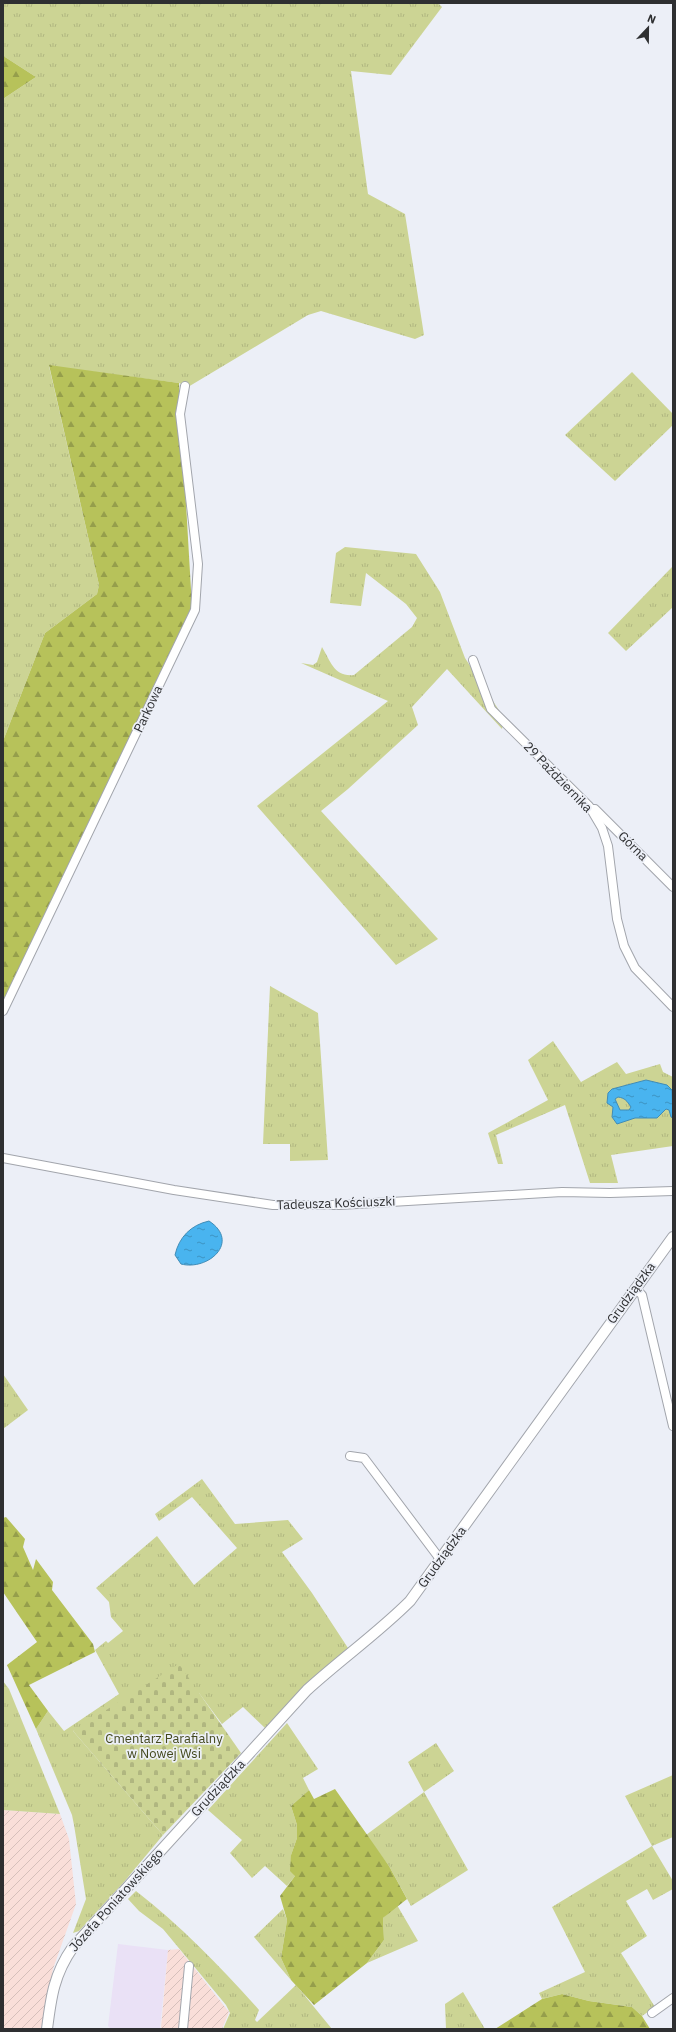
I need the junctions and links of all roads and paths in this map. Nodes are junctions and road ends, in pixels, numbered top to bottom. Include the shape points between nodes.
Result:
1 (185, 386) dead end
2 (473, 660) dead end
3 (591, 809) junction
4 (673, 887) edge
5 (673, 1007) edge
6 (3, 1011) edge
7 (3, 1158) edge
8 (673, 1191) edge
9 (673, 1237) edge
10 (635, 1288) junction
11 (673, 1426) edge
12 (350, 1456) dead end
13 (440, 1559) junction
14 (170, 1840) joint
15 (189, 1966) dead end
16 (673, 1998) edge
17 (652, 2013) dead end
18 (47, 2029) edge
19 (183, 2029) edge

1 - 6 street, Parkowa via 180,414 198,564 195,610
2 - 3 street, 29 Października via 491,709
3 - 4 street, Górna via 595,809
3 - 5 street, 29 Października via 602,828 608,846 617,919 624,946 635,968
7 - 8 street, Tadeusza Kościuszki via 174,1190 272,1205 340,1204 562,1192
9 - 10 street, Grudziądzka
10 - 11 street via 642,1295
10 - 13 street, Grudziądzka
12 - 13 street via 364,1458
13 - 14 street, Grudziądzka via 410,1601 307,1690
14 - 18 street, Józefa Poniatowskiego via 79,1939 62,1962 54,1983
15 - 19 street
16 - 17 street

